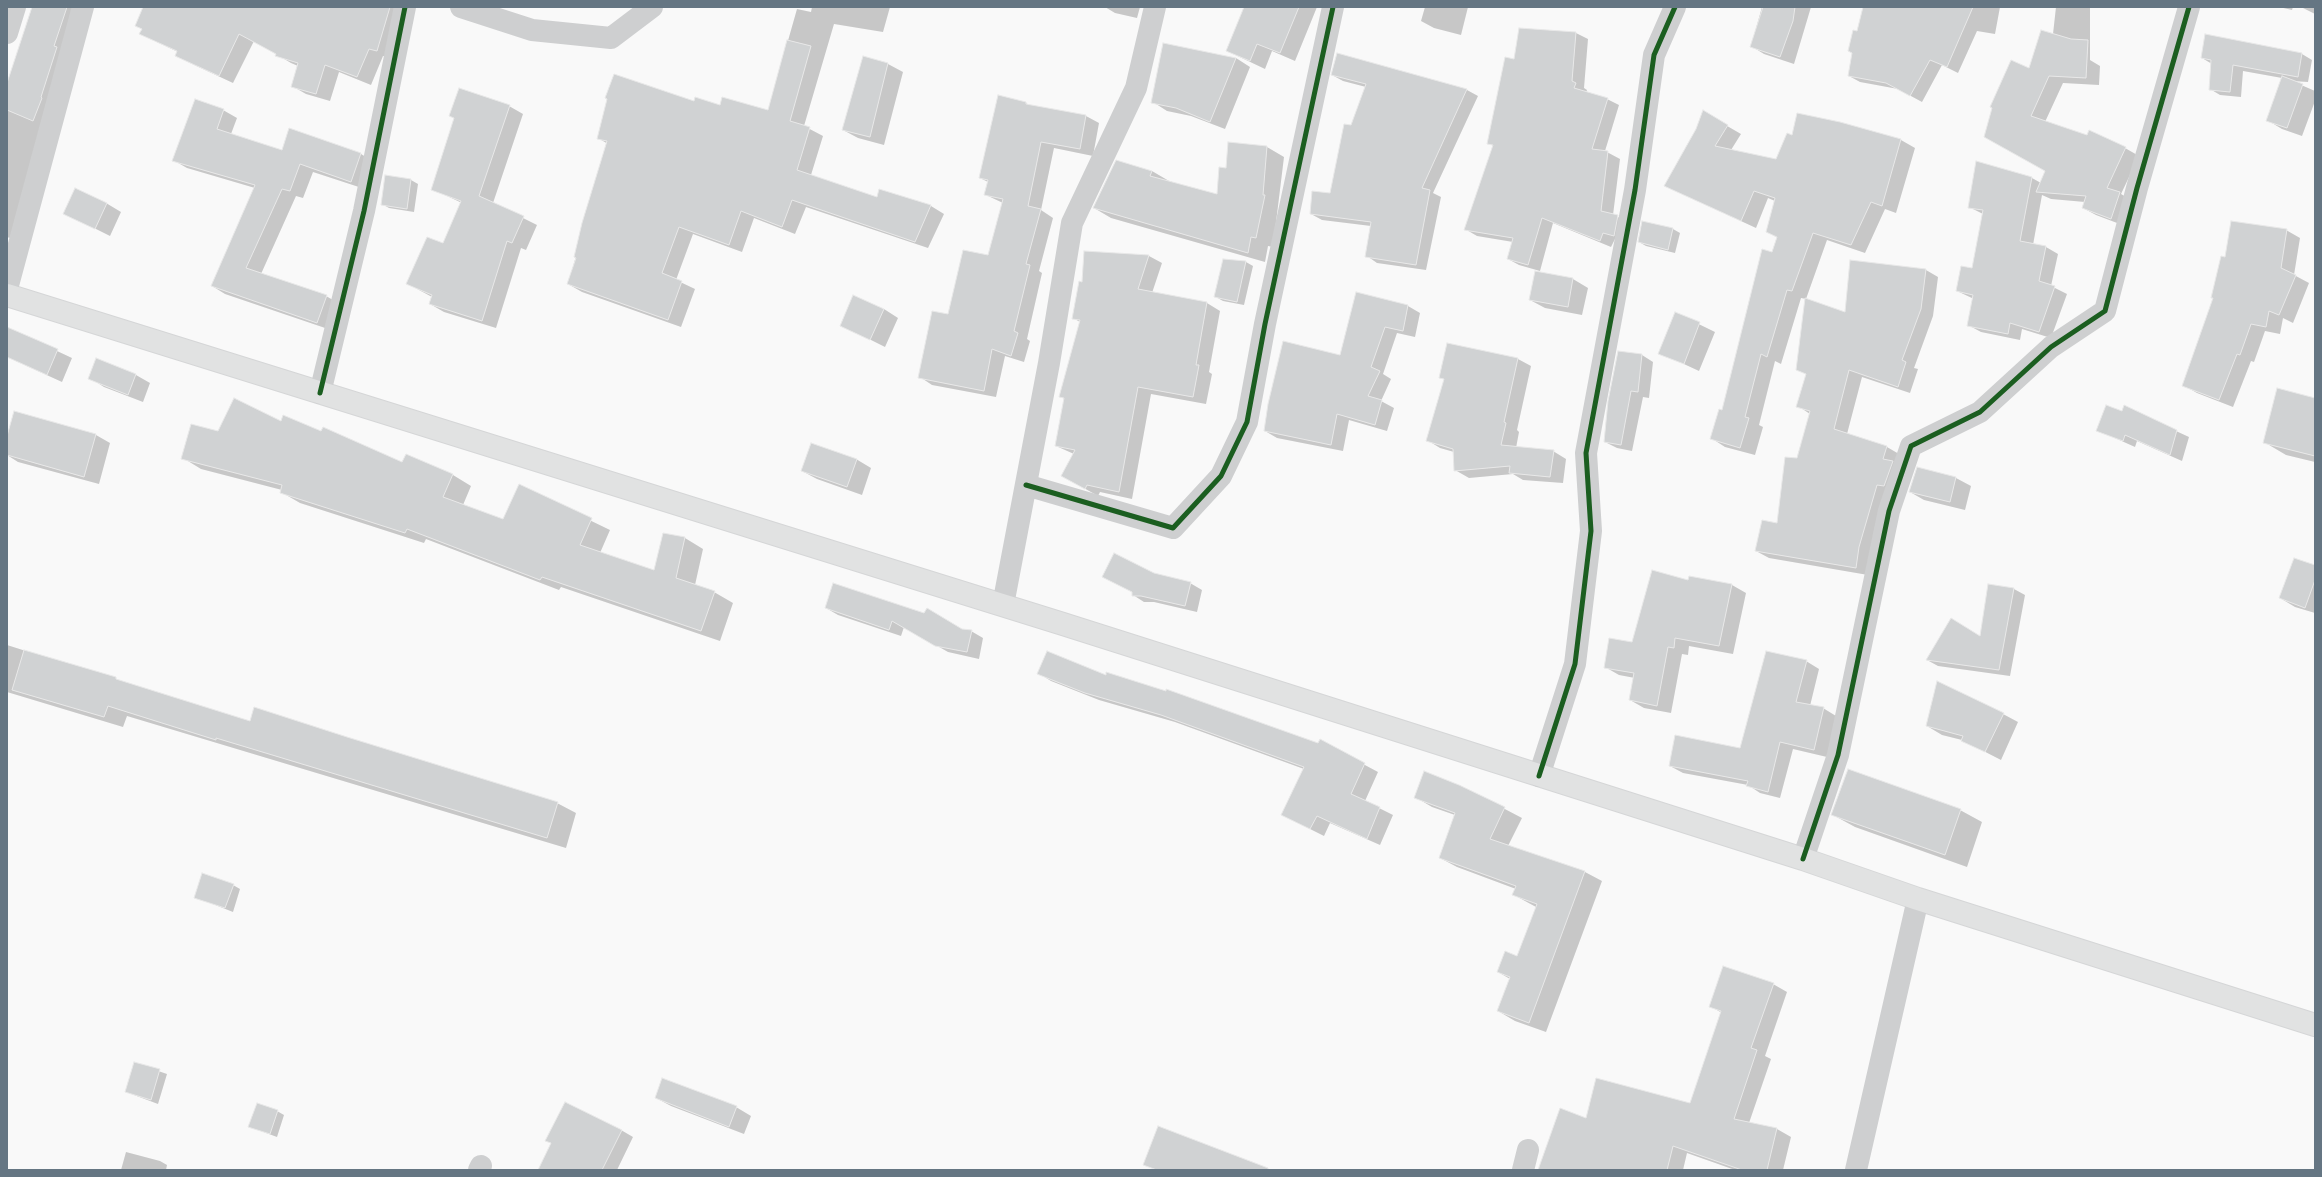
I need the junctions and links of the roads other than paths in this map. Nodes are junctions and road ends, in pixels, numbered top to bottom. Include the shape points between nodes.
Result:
1 (15, 7) edge
2 (83, 7) edge
3 (405, 7) edge
4 (461, 7) edge
5 (652, 7) edge
6 (1155, 7) edge
7 (1333, 7) edge
8 (1675, 7) edge
9 (2189, 7) edge
10 (7, 33) edge
11 (7, 289) edge
12 (7, 295) edge
13 (320, 393) junction
14 (1026, 486) junction
15 (1003, 605) junction
16 (1539, 776) junction
17 (1803, 859) junction
18 (1918, 900) junction
19 (2315, 1025) edge
20 (1856, 1170) edge

1 - 10 street
2 - 11 street
3 - 13 street via 364,211
4 - 5 street via 532,30 611,38
6 - 14 street via 1136,88 1072,224
7 - 14 street via 1264,324 1247,422 1221,476 1173,528
8 - 16 street via 1654,55 1635,190 1586,452 1591,531 1575,664
9 - 17 street via 2137,188 2106,311 2051,347 1980,412 1911,446 1889,511 1838,755
12 - 13 main road
13 - 15 main road
14 - 15 street
15 - 16 main road
16 - 17 main road
17 - 18 main road
18 - 19 main road
18 - 20 street

